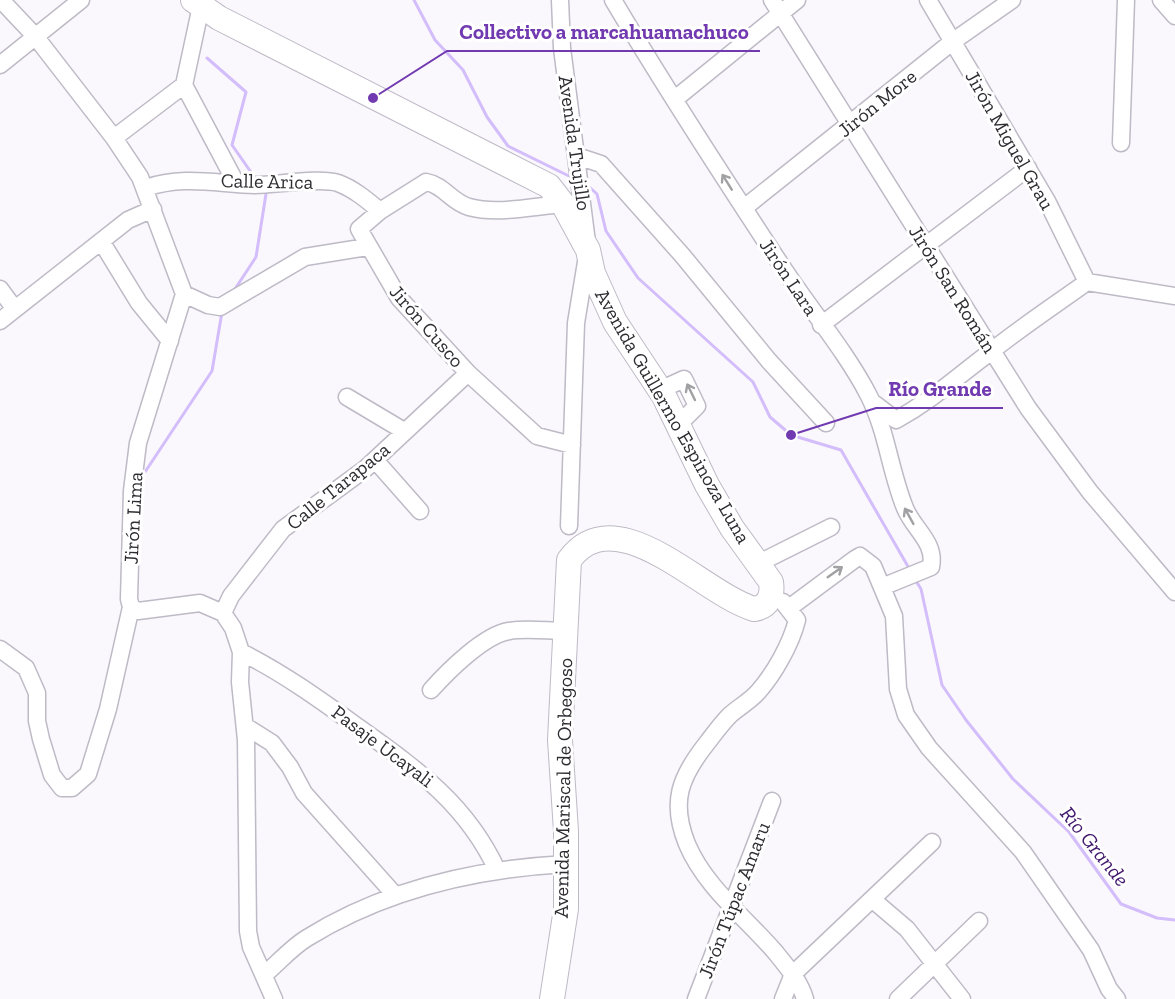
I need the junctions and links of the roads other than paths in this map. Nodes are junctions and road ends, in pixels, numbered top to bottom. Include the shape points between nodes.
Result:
1 (1, 0) edge
2 (81, 0) edge
3 (560, 0) edge
4 (613, 0) edge
5 (797, 0) edge
6 (928, 0) edge
7 (1012, 0) edge
8 (1126, 0) edge
9 (1161, 0) edge
10 (197, 3) edge
11 (777, 7) edge
12 (1175, 16) edge
13 (35, 36) junction
14 (952, 42) junction
15 (0, 65) edge
16 (184, 85) junction
17 (675, 99) junction
18 (851, 125) junction
19 (114, 138) junction
20 (1121, 143) dead end
21 (578, 159) junction
22 (1028, 168) junction
23 (236, 183) junction
24 (146, 188) junction
25 (572, 199) junction
26 (744, 208) junction
27 (153, 209) junction
28 (380, 211) junction
29 (101, 241) junction
30 (925, 244) junction
31 (367, 247) junction
32 (588, 250) junction
33 (1087, 282) junction
34 (0, 289) edge
35 (184, 294) junction
36 (1175, 296) edge
37 (15, 308) junction
38 (0, 321) edge
39 (821, 325) junction
40 (170, 341) junction
41 (991, 351) junction
42 (468, 373) junction
43 (348, 397) dead end
44 (871, 401) junction
45 (826, 423) dead end
46 (404, 431) junction
47 (572, 445) junction
48 (375, 460) junction
49 (420, 511) dead end
50 (831, 527) dead end
51 (575, 536) junction
52 (759, 563) junction
53 (887, 586) junction
54 (1175, 592) edge
55 (781, 600) junction
56 (131, 607) junction
57 (223, 613) junction
58 (565, 631) junction
59 (0, 649) edge
60 (241, 652) junction
61 (431, 690) dead end
62 (245, 726) junction
63 (772, 801) dead end
64 (932, 842) dead end
65 (566, 864) junction
66 (496, 870) junction
67 (395, 895) junction
68 (873, 900) junction
69 (731, 906) junction
70 (979, 921) dead end
71 (934, 965) junction
72 (265, 974) junction
73 (793, 974) junction
74 (274, 999) edge
75 (552, 999) edge
76 (696, 999) edge
77 (783, 999) edge
78 (805, 999) edge
79 (898, 999) edge
80 (962, 999) edge
81 (1117, 999) edge

1 - 13 street
2 - 13 street
3 - 21 street, Avenida Trujillo via 562,48
4 - 17 street, Jirón Lara
5 - 11 street
6 - 14 street, Jirón Miguel Grau
7 - 14 street, Jirón More
8 - 20 street
9 - 12 street
10 - 16 street
10 - 25 highway, Avenida Guillermo Espinoza Luna via 219,18 534,176
11 - 17 street
11 - 18 street, Jirón San Román
13 - 15 street
13 - 19 street
14 - 18 street, Jirón More
14 - 22 street, Jirón Miguel Grau
16 - 19 street
16 - 23 street
26 -> 17 street, Jirón Lara
18 - 26 street, Jirón More
18 - 30 street, Jirón San Román
19 - 24 street
21 - 25 street, Avenida Trujillo
21 - 45 street via 601,164
22 - 30 street
22 - 33 street, Jirón Miguel Grau
23 - 24 street, Calle Arica via 186,180
23 - 28 street, Calle Arica via 336,182 357,192
24 - 27 street
25 - 28 street via 491,209 469,207 454,200 442,187 426,182
25 - 32 highway, Avenida Guillermo Espinoza Luna
26 - 39 street, Jirón Lara
27 - 29 street via 128,220
27 - 35 street
28 - 31 street via 360,227
29 - 37 street
29 - 40 street via 139,303
30 - 39 street
30 - 41 street, Jirón San Román
31 - 35 street via 305,257 220,307
31 - 42 street, Jirón Cusco via 399,298
32 - 47 street via 576,323
32 - 52 highway, Avenida Guillermo Espinoza Luna via 608,308 660,390 732,528
33 - 36 street
33 - 41 street
34 - 37 street
35 - 40 street, Jirón Lima
37 - 38 street
39 - 44 street, Jirón Lara via 857,373
40 - 56 street, Jirón Lima via 138,443 132,491
41 - 44 street via 945,390 896,420
41 - 54 street, Jirón San Román via 1064,459
42 - 46 street, Calle Tarapaca
42 - 47 street, Jirón Cusco via 537,436
43 - 46 street
53 -> 44 street, Jirón Lara via 931,567 933,556 930,545 904,507 888,445
46 - 48 street, Calle Tarapaca
47 - 51 street
48 - 49 street
48 - 57 street, Calle Tarapaca via 283,529 231,596
50 - 52 street
51 - 55 highway via 615,536 637,544 754,609
51 - 58 highway, Avenida Mariscal de Orbegoso via 566,568
52 - 55 highway, Avenida Guillermo Espinoza Luna
55 -> 53 street via 822,582 860,556
53 - 81 street via 894,616 898,689 906,716 929,748 1023,852 1091,950
55 - 69 street via 797,620 794,632 760,690 728,717 696,757 681,779 678,794 685,837 693,856
56 - 57 street via 138,611 200,603
56 - 59 street, Jirón Lima via 98,747 88,774 72,788 62,788 52,776 37,721 37,693 26,668
57 - 60 street
58 - 61 street via 515,631 495,636 458,663
58 - 65 highway, Avenida Mariscal de Orbegoso via 560,740
60 - 62 street
60 - 66 street, Pasaje Ucayali via 311,692 441,791 486,846
62 - 67 street via 272,742 304,793
62 - 72 street via 248,931 251,947
63 - 69 street, Jirón Túpac Amaru
64 - 68 street
65 - 66 street
65 - 75 highway, Avenida Mariscal de Orbegoso via 566,909
66 - 67 street
67 - 72 street via 306,938
68 - 71 street via 907,929
68 - 73 street
69 - 73 street
69 - 76 street, Jirón Túpac Amaru
70 - 71 street
71 - 79 street
71 - 80 street
72 - 74 street
73 - 77 street
73 - 78 street

